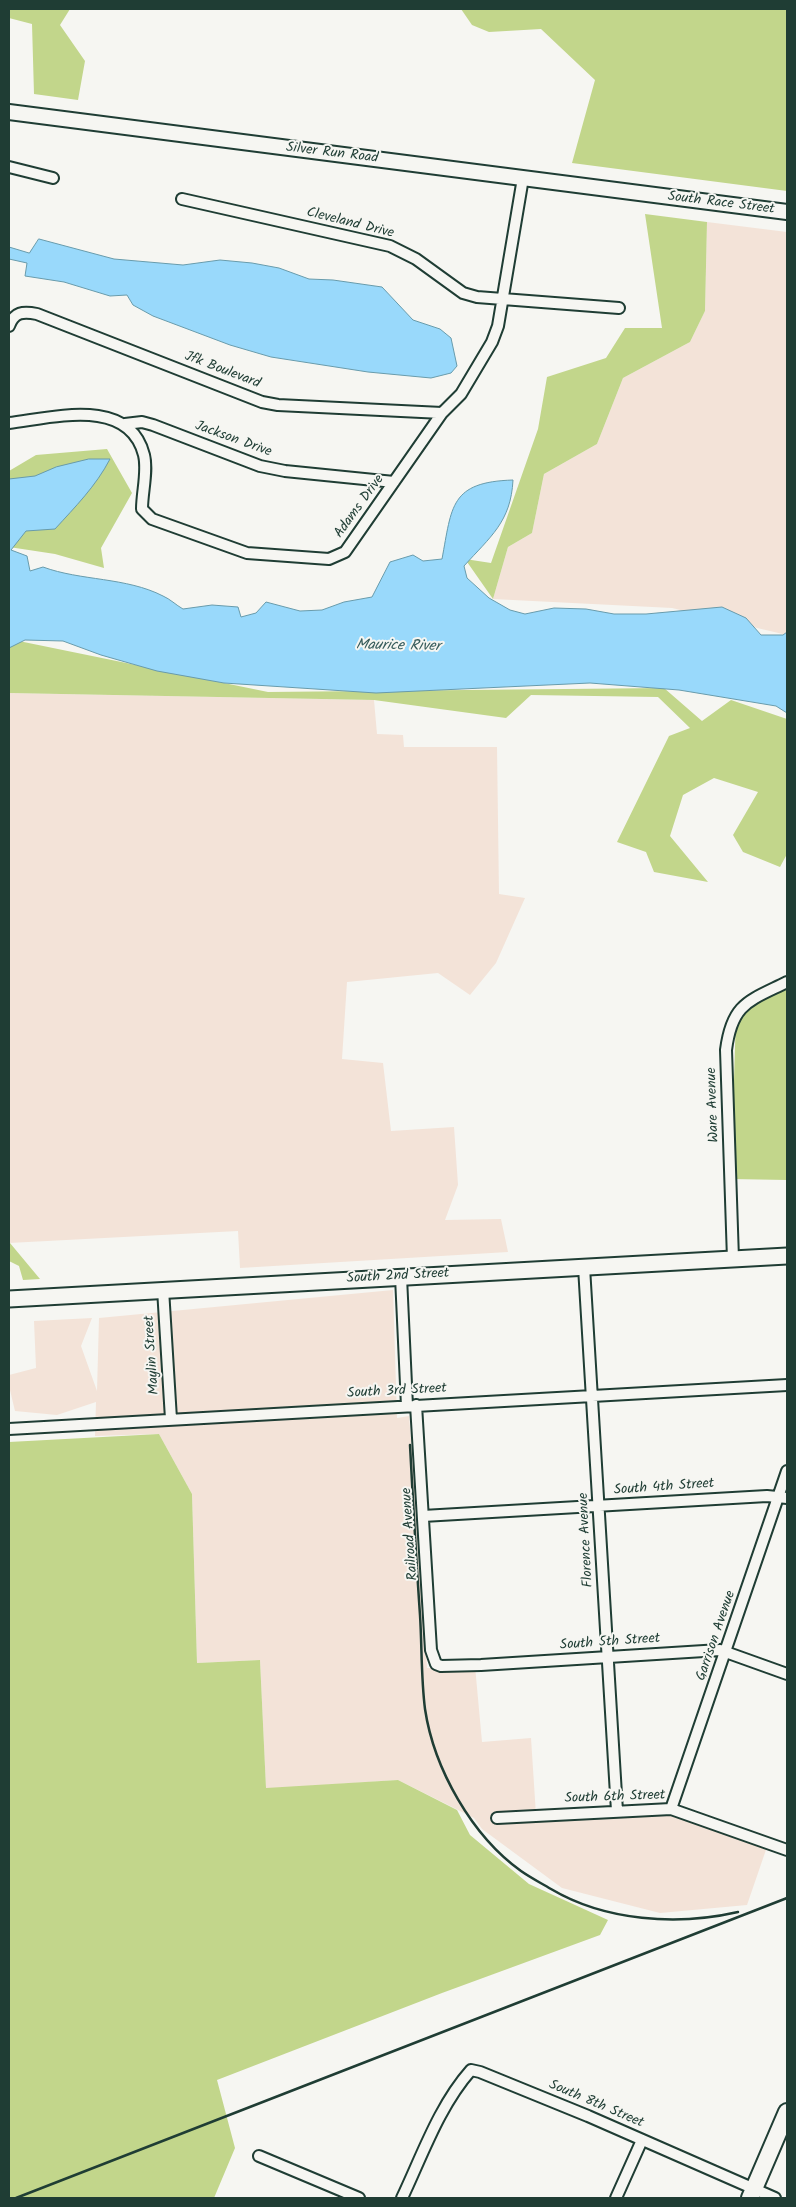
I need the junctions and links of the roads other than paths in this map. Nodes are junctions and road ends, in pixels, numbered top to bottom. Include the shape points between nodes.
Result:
1 (9, 112) edge
2 (9, 167) edge
3 (53, 178) dead end
4 (523, 178) junction
5 (654, 195) joint
6 (182, 199) dead end
7 (787, 212) edge
8 (504, 300) junction
9 (619, 308) dead end
10 (9, 326) edge
11 (442, 413) junction
12 (9, 423) edge
13 (125, 424) junction
14 (394, 482) junction
15 (787, 982) edge
16 (787, 1256) edge
17 (733, 1259) junction
18 (584, 1267) junction
19 (401, 1277) junction
20 (163, 1289) junction
21 (9, 1299) edge
22 (787, 1385) edge
23 (592, 1396) junction
24 (412, 1405) junction
25 (171, 1419) junction
26 (9, 1429) edge
27 (787, 1471) edge
28 (783, 1497) edge
29 (598, 1506) junction
30 (423, 1516) junction
31 (726, 1652) junction
32 (608, 1657) junction
33 (434, 1660) joint
34 (787, 1674) edge
35 (671, 1809) junction
36 (617, 1811) junction
37 (497, 1818) dead end
38 (787, 1850) edge
39 (787, 2112) edge
40 (642, 2140) junction
41 (259, 2156) dead end
42 (752, 2194) edge
43 (358, 2198) edge
44 (402, 2198) edge
45 (616, 2198) edge
46 (775, 2198) edge

1 - 4 main road, Silver Run Road
2 - 3 street
4 - 5 main road, Silver Run Road
4 - 8 street, Adams Drive
5 - 7 main road, South Race Street
6 - 8 street, Cleveland Drive via 390,246 416,259 463,293
8 - 9 street, Cleveland Drive
8 - 11 street, Adams Drive via 492,342 461,394
10 - 11 street, Jfk Boulevard via 12,318 23,311 37,314 262,402
11 - 14 street, Adams Drive
12 - 13 street via 92,415
13 - 14 street, Jackson Drive via 142,422 153,425 260,466 285,472
13 - 14 street, Adams Drive via 138,440 144,455 142,509 152,519 247,553 329,559 345,552
15 - 17 street, Ware Avenue via 746,1003 734,1017 728,1034
16 - 17 main road, South 2nd Street
17 - 18 main road, South 2nd Street
18 - 19 main road, South 2nd Street
18 - 23 street, Florence Avenue
19 - 20 main road, South 2nd Street
19 - 24 street, Railroad Avenue
20 - 21 main road, South 2nd Street
20 - 25 street, Maylin Street
22 - 23 street, South 3rd Street
23 - 24 street, South 3rd Street
23 - 29 street, Florence Avenue
24 - 25 street, South 3rd Street
24 - 30 street, Railroad Avenue
25 - 26 street, South 3rd Street
27 - 28 street, Garrison Avenue
28 - 29 street, South 4th Street
28 - 31 street, Garrison Avenue
29 - 30 street, South 4th Street
29 - 32 street, Florence Avenue
30 - 33 street, Railroad Avenue
31 - 32 street, South 5th Street via 710,1650
31 - 34 street, South 5th Street
31 - 35 street, Garrison Avenue
32 - 33 street, South 5th Street via 441,1666
32 - 36 street, Florence Avenue
35 - 36 street, South 6th Street
35 - 38 street, South 6th Street
36 - 37 street, South 6th Street
39 - 42 highway
40 - 42 street, South 8th Street
40 - 44 street, South 8th Street via 471,2070 444,2110
40 - 45 street
41 - 43 street
42 - 46 street, South 8th Street

